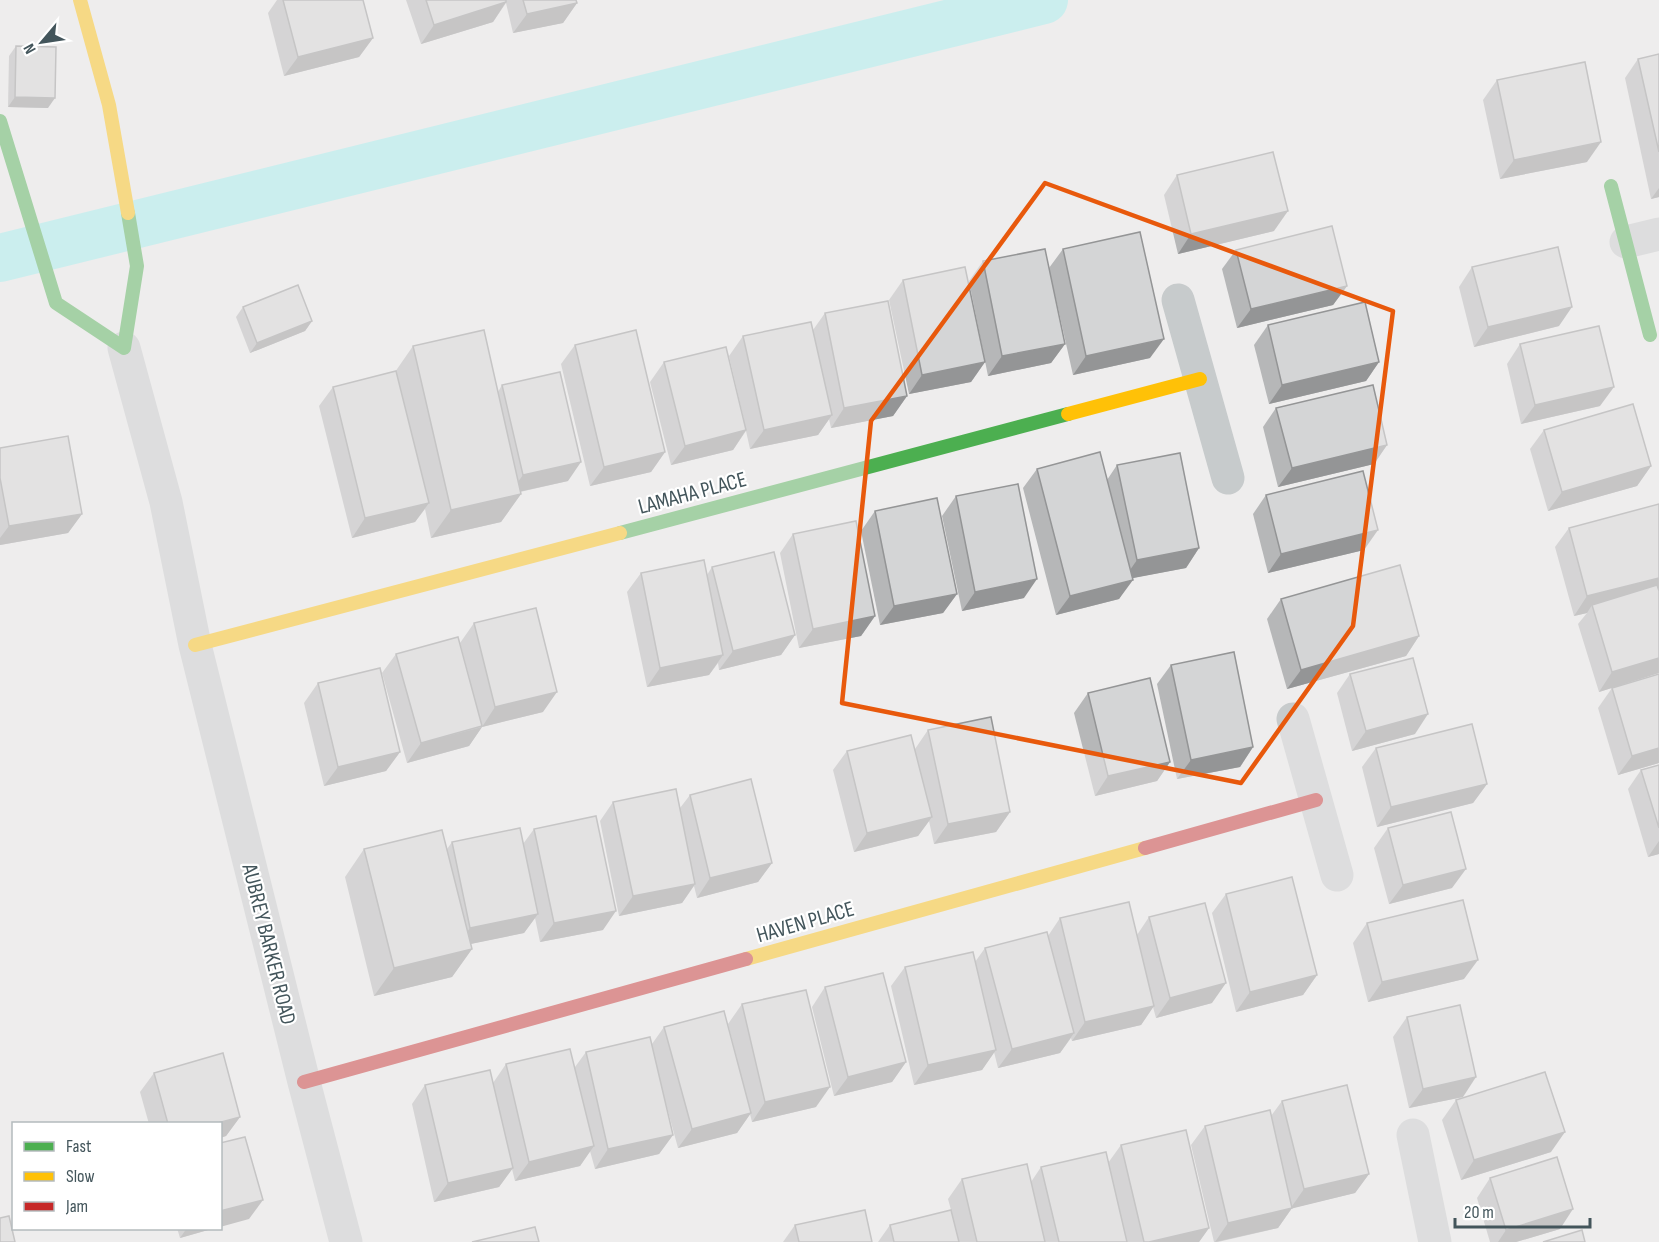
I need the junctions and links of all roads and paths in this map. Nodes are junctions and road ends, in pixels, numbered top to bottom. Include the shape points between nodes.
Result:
1 (80, 0) edge
2 (0, 121) edge
3 (1611, 186) dead end
4 (1659, 234) edge
5 (1626, 242) junction
6 (1178, 300) dead end
7 (1650, 335) dead end
8 (124, 348) junction
9 (1200, 379) junction
10 (1228, 478) dead end
11 (195, 645) junction
12 (1293, 719) dead end
13 (1316, 800) junction
14 (1337, 875) dead end
15 (304, 1082) junction
16 (1413, 1135) dead end
17 (346, 1242) edge
18 (1434, 1242) edge

1 - 8 street via 109,105 137,266
2 - 8 street via 56,303
3 - 5 street
4 - 5 street
5 - 7 street
6 - 9 street
8 - 11 street, AUBREY BARKER ROAD via 166,502
9 - 10 street
9 - 11 street, LAMAHA PLACE
11 - 15 street, AUBREY BARKER ROAD
12 - 13 street
13 - 14 street
13 - 15 street, HAVEN PLACE
15 - 17 street, AUBREY BARKER ROAD
16 - 18 street

